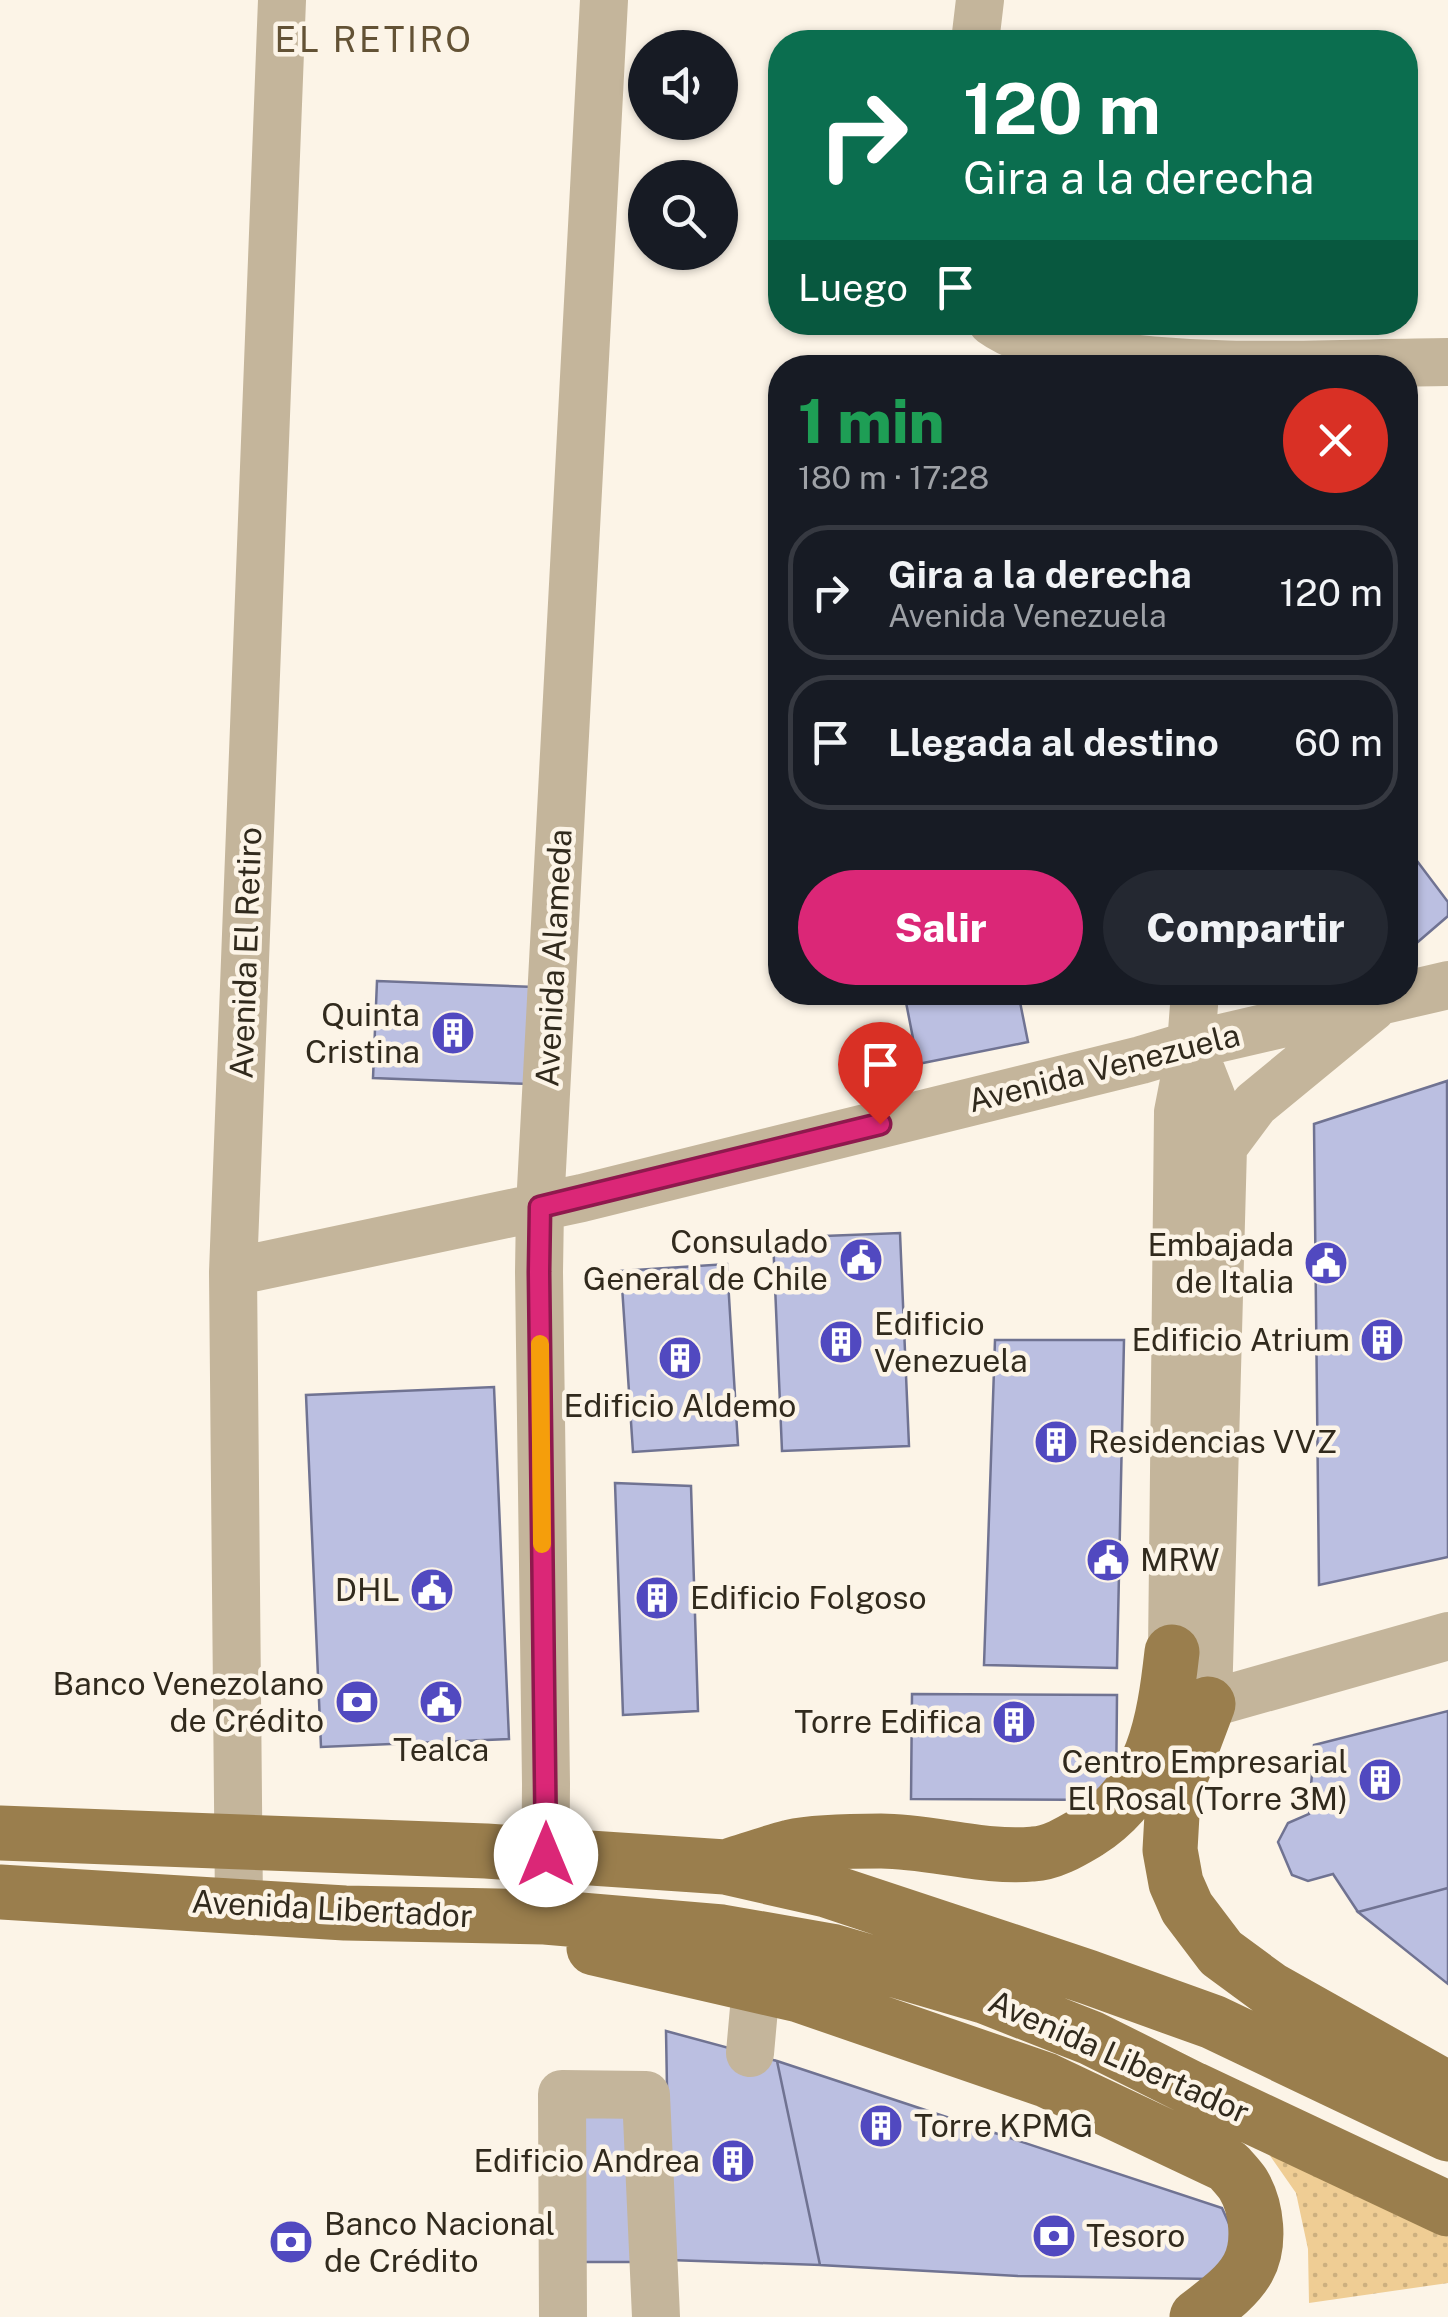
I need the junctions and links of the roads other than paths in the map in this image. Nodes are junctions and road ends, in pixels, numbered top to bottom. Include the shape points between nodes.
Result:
1 (282, 0) edge
2 (604, 0) edge
3 (980, 0) edge
4 (976, 30) edge
5 (1020, 335) edge
6 (1102, 355) edge
7 (1448, 362) edge
8 (1418, 363) edge
9 (1448, 985) edge
10 (1418, 992) edge
11 (1194, 1005) edge
12 (1364, 1005) edge
13 (1376, 1005) edge
14 (1191, 1045) junction
15 (1222, 1147) junction
16 (540, 1207) junction
17 (234, 1272) junction
18 (1448, 1636) edge
19 (1172, 1652) joint
20 (1208, 1704) junction
21 (0, 1832) edge
22 (239, 1843) junction
23 (546, 1855) junction
24 (725, 1867) junction
25 (0, 1892) edge
26 (239, 1906) junction
27 (1187, 1908) junction
28 (546, 1917) junction
29 (756, 1986) junction
30 (750, 2054) dead end
31 (1448, 2069) edge
32 (1448, 2088) edge
33 (1448, 2134) edge
34 (1448, 2209) edge
35 (625, 2262) dead end
36 (563, 2317) edge
37 (627, 2317) edge
38 (656, 2317) edge
39 (1197, 2317) edge

1 - 17 street, Avenida El Retiro
2 - 16 street, Avenida Alameda
3 - 4 street
5 - 6 street
7 - 8 street
9 - 10 street, Avenida Venezuela
11 - 14 street
12 - 14 street, Avenida Venezuela
13 - 15 street via 1255,1104
14 - 15 street via 1218,1114
14 - 16 street, Avenida Venezuela
14 - 19 street via 1178,1112
15 - 20 street
16 - 17 street, Avenida Venezuela
16 - 23 street, Avenida Alameda
17 - 22 street, Avenida El Retiro
18 - 20 street
19 - 24 main road via 1164,1714 1144,1772 1115,1812 1059,1848 1014,1854 884,1841 794,1846
20 - 27 main road via 1173,1797 1170,1850
21 - 22 main road, Avenida Libertador
22 - 23 main road, Avenida Libertador
22 - 26 street, Avenida El Retiro
23 - 24 main road, Avenida Libertador
23 - 28 street, Avenida Alameda
24 - 33 main road, Avenida Libertador via 826,1890 1213,2022
25 - 26 main road, Avenida Libertador
26 - 28 main road, Avenida Libertador
27 - 31 street via 1272,1969
27 - 32 main road via 1221,1954 1270,1989
28 - 29 main road via 585,1945
28 - 34 main road, Avenida Libertador via 722,1932 831,1951 984,1996 1091,2038
29 - 30 street
29 - 39 main road via 1046,2080 1228,2166 1244,2185 1256,2244 1232,2288
35 - 37 street
36 - 38 street via 562,2094 646,2096

